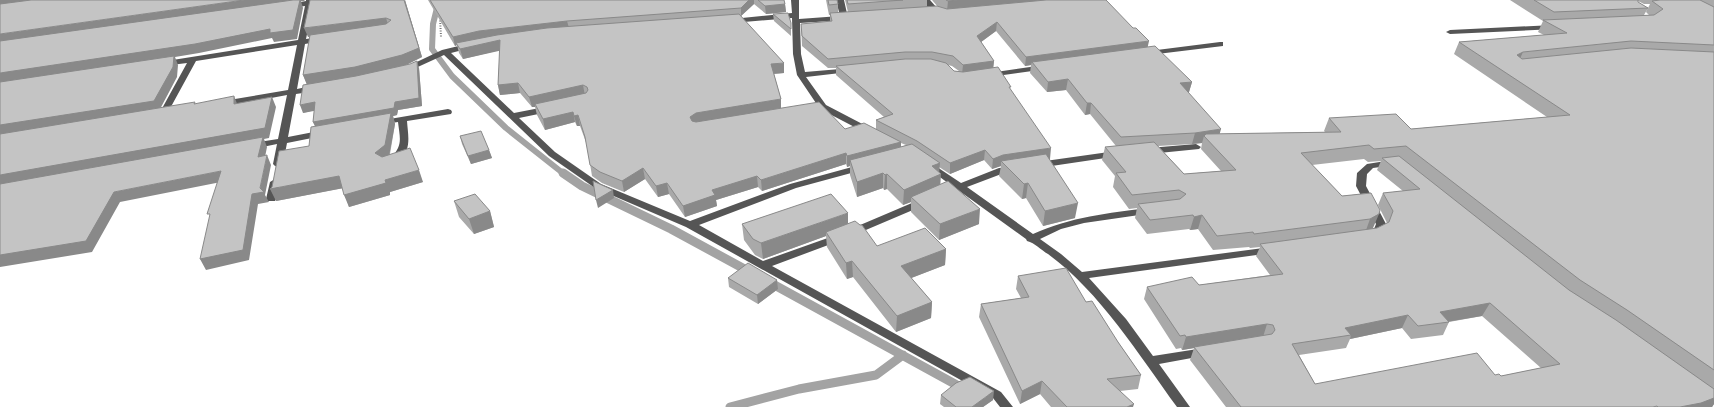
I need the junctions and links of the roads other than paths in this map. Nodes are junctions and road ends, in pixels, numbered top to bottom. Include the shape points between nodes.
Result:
1 (332, 0) edge
2 (795, 0) edge
3 (840, 0) edge
4 (926, 0) edge
5 (309, 2) edge
6 (278, 8) edge
7 (953, 14) edge
8 (796, 18) junction
9 (726, 21) edge
10 (1561, 27) edge
11 (1450, 32) dead end
12 (326, 38) edge
13 (302, 42) junction
14 (482, 43) edge
15 (1220, 44) dead end
16 (442, 54) junction
17 (1142, 54) edge
18 (193, 59) junction
19 (154, 65) edge
20 (1056, 66) edge
21 (855, 70) edge
22 (395, 71) edge
23 (801, 74) junction
24 (978, 76) edge
25 (321, 86) edge
26 (291, 92) junction
27 (216, 105) edge
28 (559, 107) edge
29 (448, 112) dead end
30 (164, 114) edge
31 (513, 116) junction
32 (402, 119) junction
33 (372, 125) edge
34 (335, 131) edge
35 (878, 136) edge
36 (283, 141) junction
37 (1196, 147) dead end
38 (243, 148) edge
39 (919, 158) edge
40 (386, 164) edge
41 (876, 164) edge
42 (1401, 168) edge
43 (960, 186) junction
44 (945, 192) edge
45 (931, 198) edge
46 (271, 199) edge
47 (1161, 210) edge
48 (690, 225) junction
49 (1361, 237) edge
50 (1031, 239) junction
51 (1284, 248) edge
52 (763, 265) junction
53 (1080, 276) junction
54 (1218, 350) edge
55 (1151, 361) junction
56 (1007, 407) edge
57 (1184, 407) edge

1 - 5 street
2 - 8 street
3 - 8 street via 848,18
4 - 7 street via 932,12
5 - 6 street
5 - 13 street
8 - 9 street
8 - 23 street
10 - 11 street
12 - 13 street
13 - 18 street
13 - 26 street
14 - 16 street
15 - 17 street
16 - 22 street
16 - 31 street
18 - 19 street
18 - 30 street
20 - 24 street
21 - 23 street
23 - 35 street via 819,108
25 - 26 street
26 - 27 street
26 - 36 street
28 - 31 street
29 - 32 street
31 - 48 street via 552,154 598,186
32 - 33 street
32 - 40 street via 404,150 402,155
34 - 36 street
36 - 38 street
36 - 46 street
37 - 43 street via 1132,152 1002,170
39 - 43 street
41 - 48 street via 793,186
42 - 49 street via 1396,163 1384,163 1370,166 1362,174 1362,186 1381,224 1379,231
43 - 44 street
43 - 50 street
45 - 52 street via 843,236
47 - 50 street via 1084,220 1057,227
48 - 52 street
50 - 53 street via 1057,256
51 - 53 street
52 - 56 street via 997,395
53 - 55 street via 1122,322
54 - 55 street
55 - 57 street

